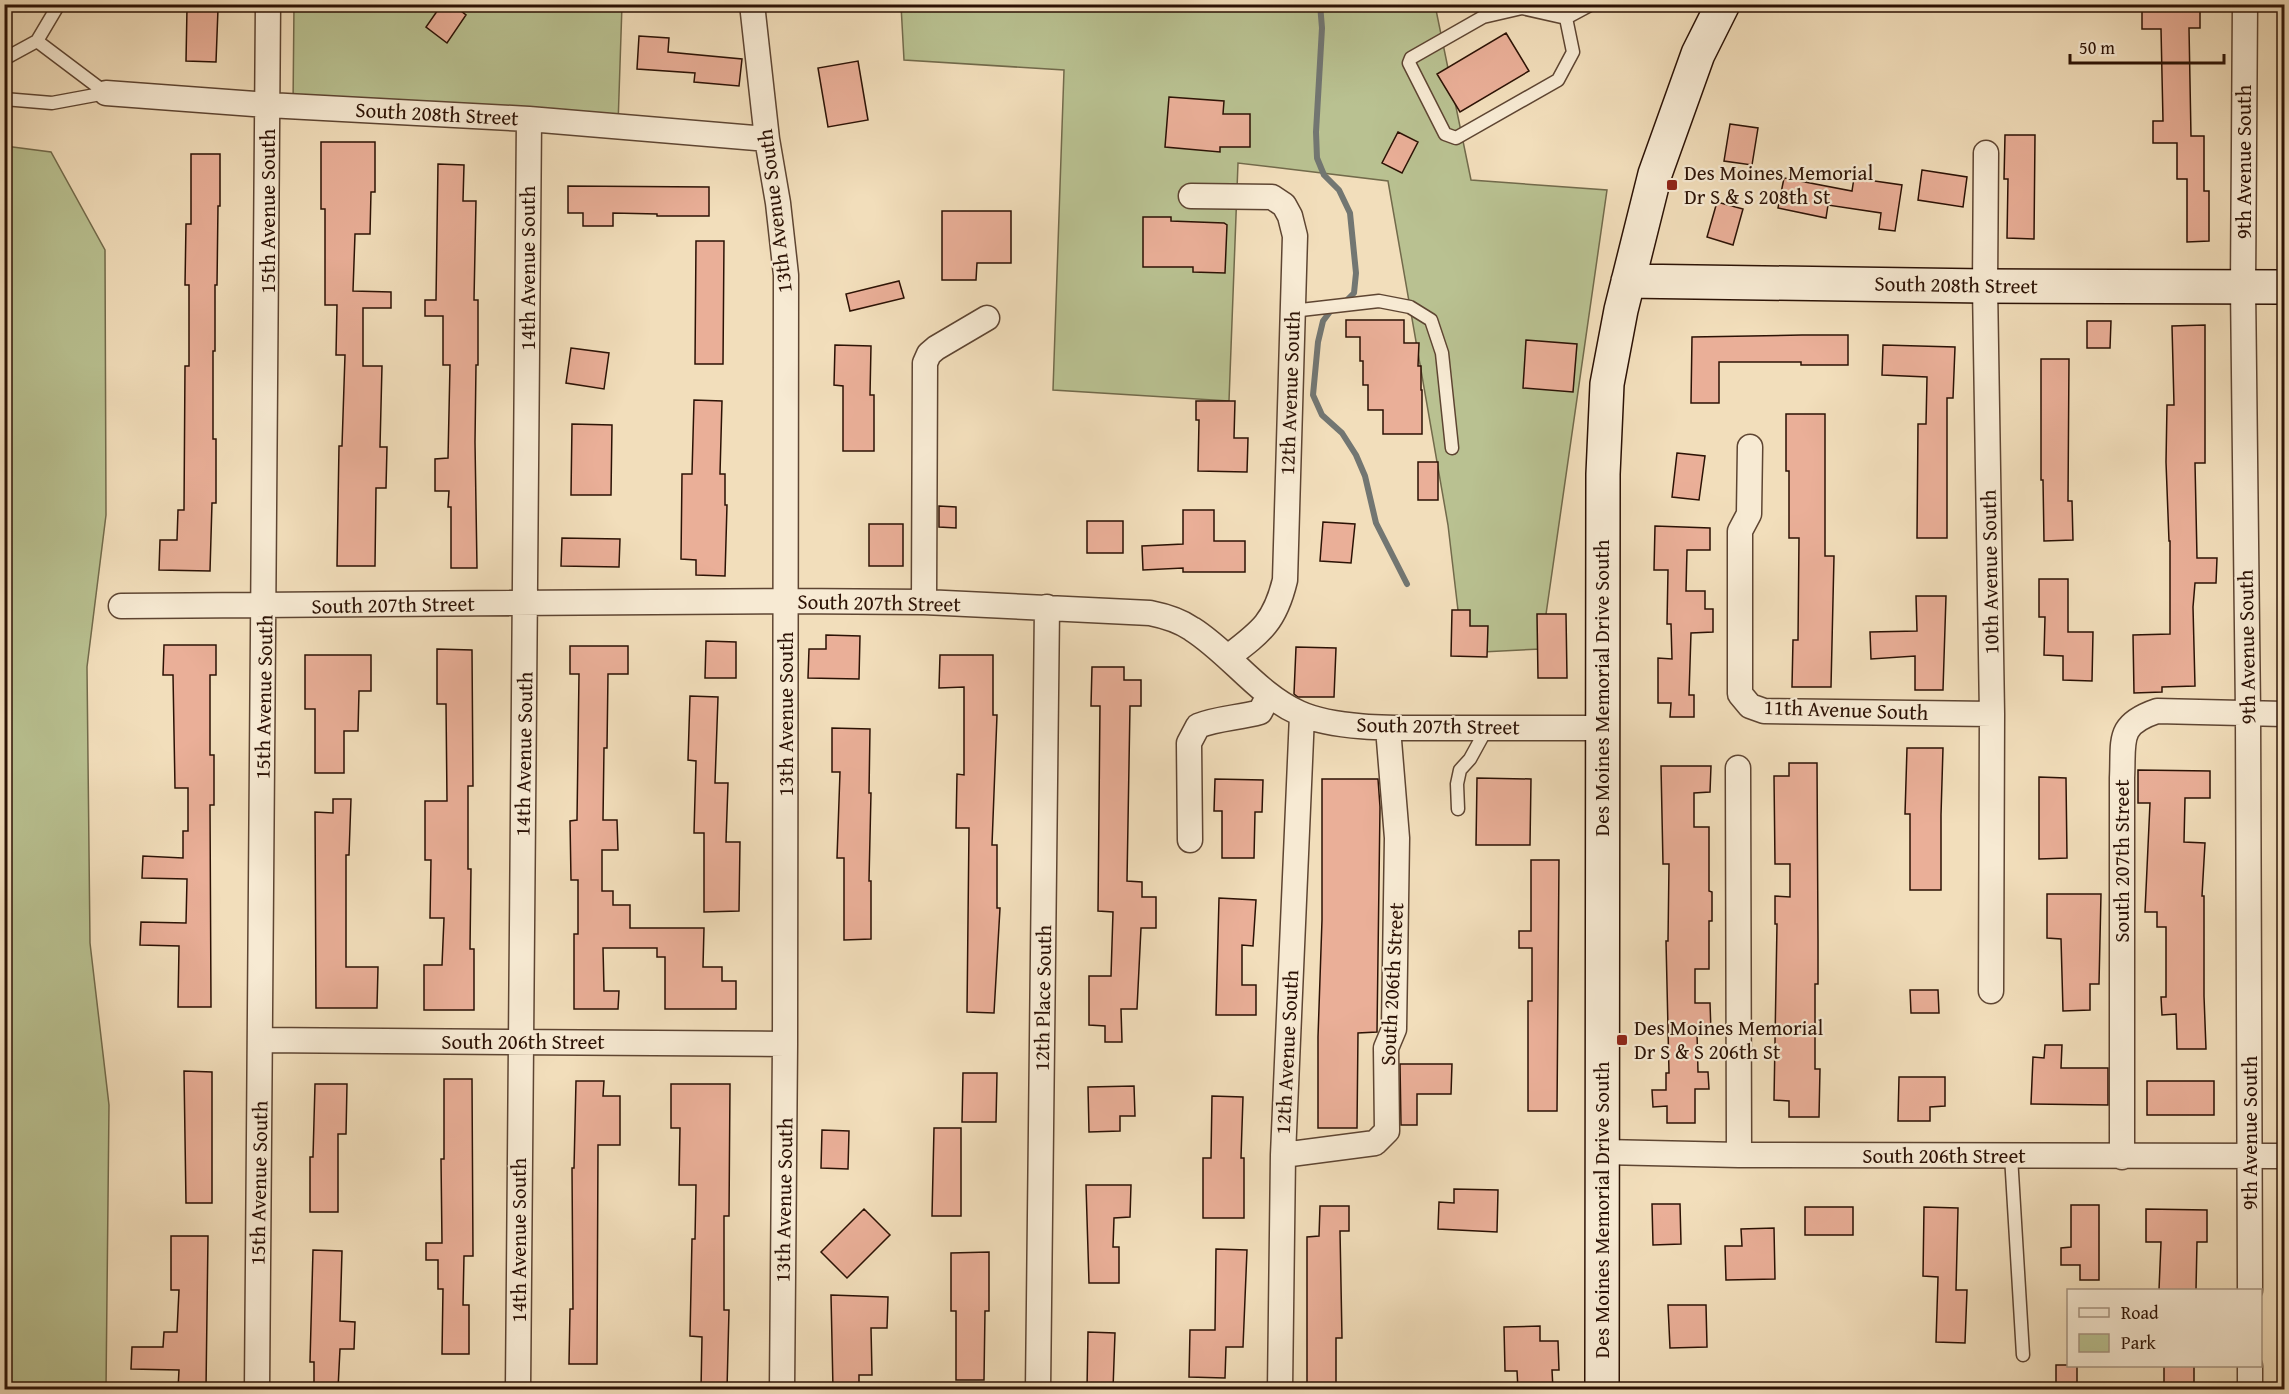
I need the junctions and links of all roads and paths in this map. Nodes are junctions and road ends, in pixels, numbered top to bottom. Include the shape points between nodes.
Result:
1 (59, 4) edge
2 (268, 4) edge
3 (752, 4) edge
4 (1592, 4) edge
5 (1723, 4) edge
6 (2245, 4) edge
7 (1566, 18) junction
8 (37, 41) junction
9 (4, 59) edge
10 (106, 93) junction
11 (4, 99) edge
12 (268, 105) junction
13 (529, 119) junction
14 (767, 139) junction
15 (1986, 153) dead end
16 (1191, 196) dead end
17 (1629, 280) junction
18 (1985, 286) junction
19 (2243, 287) junction
20 (2284, 287) edge
21 (1293, 311) junction
22 (987, 318) dead end
23 (1750, 447) dead end
24 (1452, 448) dead end
25 (787, 601) junction
26 (924, 602) junction
27 (526, 604) junction
28 (121, 606) dead end
29 (265, 607) junction
30 (1047, 607) junction
31 (1228, 657) junction
32 (1269, 695) junction
33 (2248, 712) junction
34 (1992, 714) junction
35 (2284, 714) edge
36 (1302, 715) junction
37 (1388, 728) junction
38 (1487, 728) junction
39 (1602, 728) junction
40 (1738, 768) dead end
41 (1458, 809) dead end
42 (1190, 840) dead end
43 (1991, 991) dead end
44 (260, 1040) junction
45 (520, 1042) junction
46 (785, 1044) junction
47 (1604, 1152) junction
48 (1283, 1155) junction
49 (1739, 1155) junction
50 (2012, 1156) junction
51 (2122, 1156) junction
52 (2251, 1156) junction
53 (2284, 1156) edge
54 (2250, 1289) edge
55 (2023, 1355) dead end
56 (2250, 1367) edge
57 (257, 1389) edge
58 (518, 1389) edge
59 (782, 1389) edge
60 (1038, 1389) edge
61 (1280, 1389) edge
62 (1602, 1389) edge
63 (2250, 1389) edge

1 - 8 lane
2 - 12 street, 15th Avenue South
3 - 14 street, 13th Avenue South
4 - 7 lane
5 - 17 main road, Des Moines Memorial Drive South via 1698,54 1655,174
6 - 19 street, 9th Avenue South
7 - 7 lane via 1522,8 1483,17 1411,58 1445,134 1456,138 1558,81 1574,52
8 - 9 lane
8 - 10 lane
10 - 11 lane via 52,103
10 - 12 street, South 208th Street
12 - 13 street, South 208th Street
12 - 29 street, 15th Avenue South
13 - 14 street, South 208th Street
13 - 27 street, 14th Avenue South
14 - 25 street, 13th Avenue South via 786,275
15 - 18 street, 10th Avenue South
16 - 21 street, 12th Avenue South via 1272,197 1284,205 1295,236
17 - 18 main road, South 208th Street
17 - 39 main road, Des Moines Memorial Drive South via 1607,384
18 - 19 main road, South 208th Street
18 - 34 street, 10th Avenue South
19 - 20 main road, South 208th Street
19 - 33 street, 9th Avenue South
21 - 24 lane via 1379,301 1410,307 1431,320 1442,353
21 - 31 street, 12th Avenue South via 1284,580 1268,623
22 - 26 street via 936,348 925,363
23 - 34 street, 11th Avenue South via 1749,514 1740,531 1740,694 1750,706 1764,711
25 - 26 street, South 207th Street
25 - 27 street, South 207th Street
25 - 46 street, 13th Avenue South
26 - 30 street, South 207th Street
27 - 29 street, South 207th Street
27 - 45 street, 14th Avenue South
28 - 29 street, South 207th Street
29 - 44 street, 15th Avenue South
30 - 31 street, South 207th Street via 1150,613 1171,618
30 - 60 street, 12th Place South
31 - 32 street, South 207th Street
32 - 36 street, South 207th Street
32 - 42 street via 1260,712 1198,726 1189,743
33 - 35 street, South 207th Street
33 - 51 street, South 207th Street via 2157,711 2138,718 2124,734
33 - 52 street, 9th Avenue South
34 - 43 street, 10th Avenue South
36 - 37 street, South 207th Street
36 - 48 street, 12th Avenue South
37 - 38 street, South 207th Street
37 - 48 street, South 206th Street via 1397,849 1394,1029 1386,1048 1387,1131 1375,1143
38 - 39 street, South 207th Street
38 - 41 lane via 1460,770
39 - 47 main road, Des Moines Memorial Drive South
40 - 49 street
44 - 45 street, South 206th Street
44 - 57 street, 15th Avenue South
45 - 46 street, South 206th Street
45 - 58 street, 14th Avenue South
46 - 59 street, 13th Avenue South
47 - 49 street, South 206th Street
47 - 62 main road, Des Moines Memorial Drive South
48 - 61 street, 12th Avenue South
49 - 50 street, South 206th Street
50 - 51 street, South 206th Street
50 - 55 lane
51 - 52 street, South 206th Street
52 - 53 street, South 206th Street
52 - 54 street, 9th Avenue South
56 - 63 street

